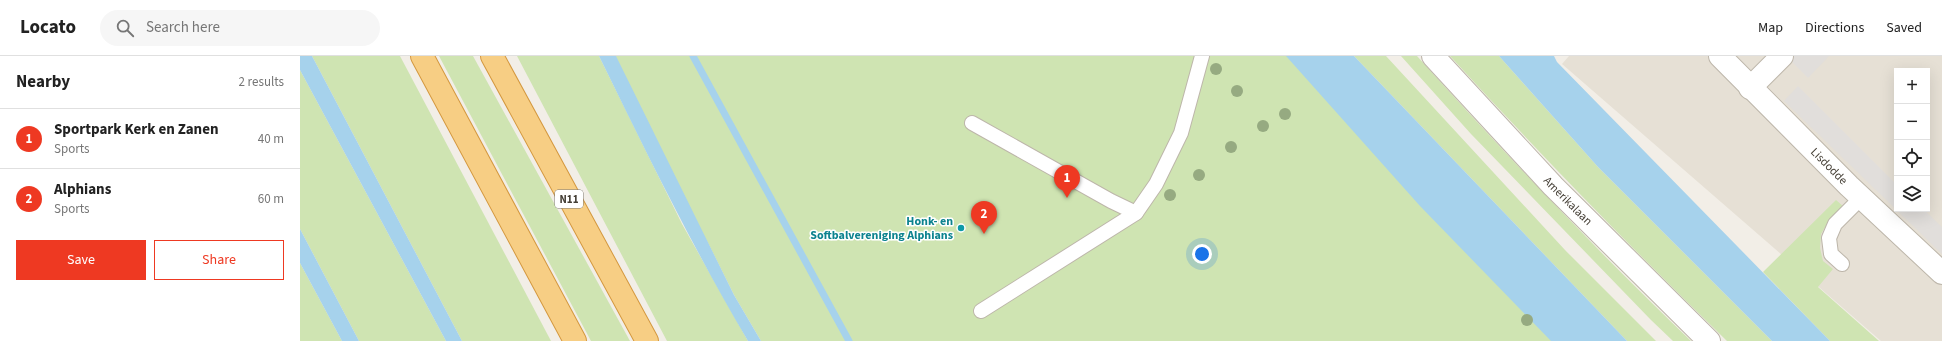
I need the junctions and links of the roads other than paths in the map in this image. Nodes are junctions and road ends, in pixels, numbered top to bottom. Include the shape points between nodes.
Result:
1 (422, 56) edge
2 (492, 56) edge
3 (1202, 56) edge
4 (1433, 56) edge
5 (1720, 56) edge
6 (1782, 56) edge
7 (1750, 88) junction
8 (972, 123) dead end
9 (1862, 197) junction
10 (1136, 213) junction
11 (1842, 264) dead end
12 (1942, 273) edge
13 (981, 311) dead end
14 (575, 341) edge
15 (647, 341) edge
16 (1709, 341) edge

1 - 14 highway
2 - 15 highway, N11
3 - 10 lane via 1181,133 1156,184
4 - 16 street, Amerikalaan via 1553,186
5 - 7 street, Lisdodde
6 - 7 street
7 - 9 street, Lisdodde
8 - 10 lane via 1111,202
9 - 11 lane via 1835,224 1829,238 1831,254
9 - 12 street, Lisdodde
10 - 13 lane

